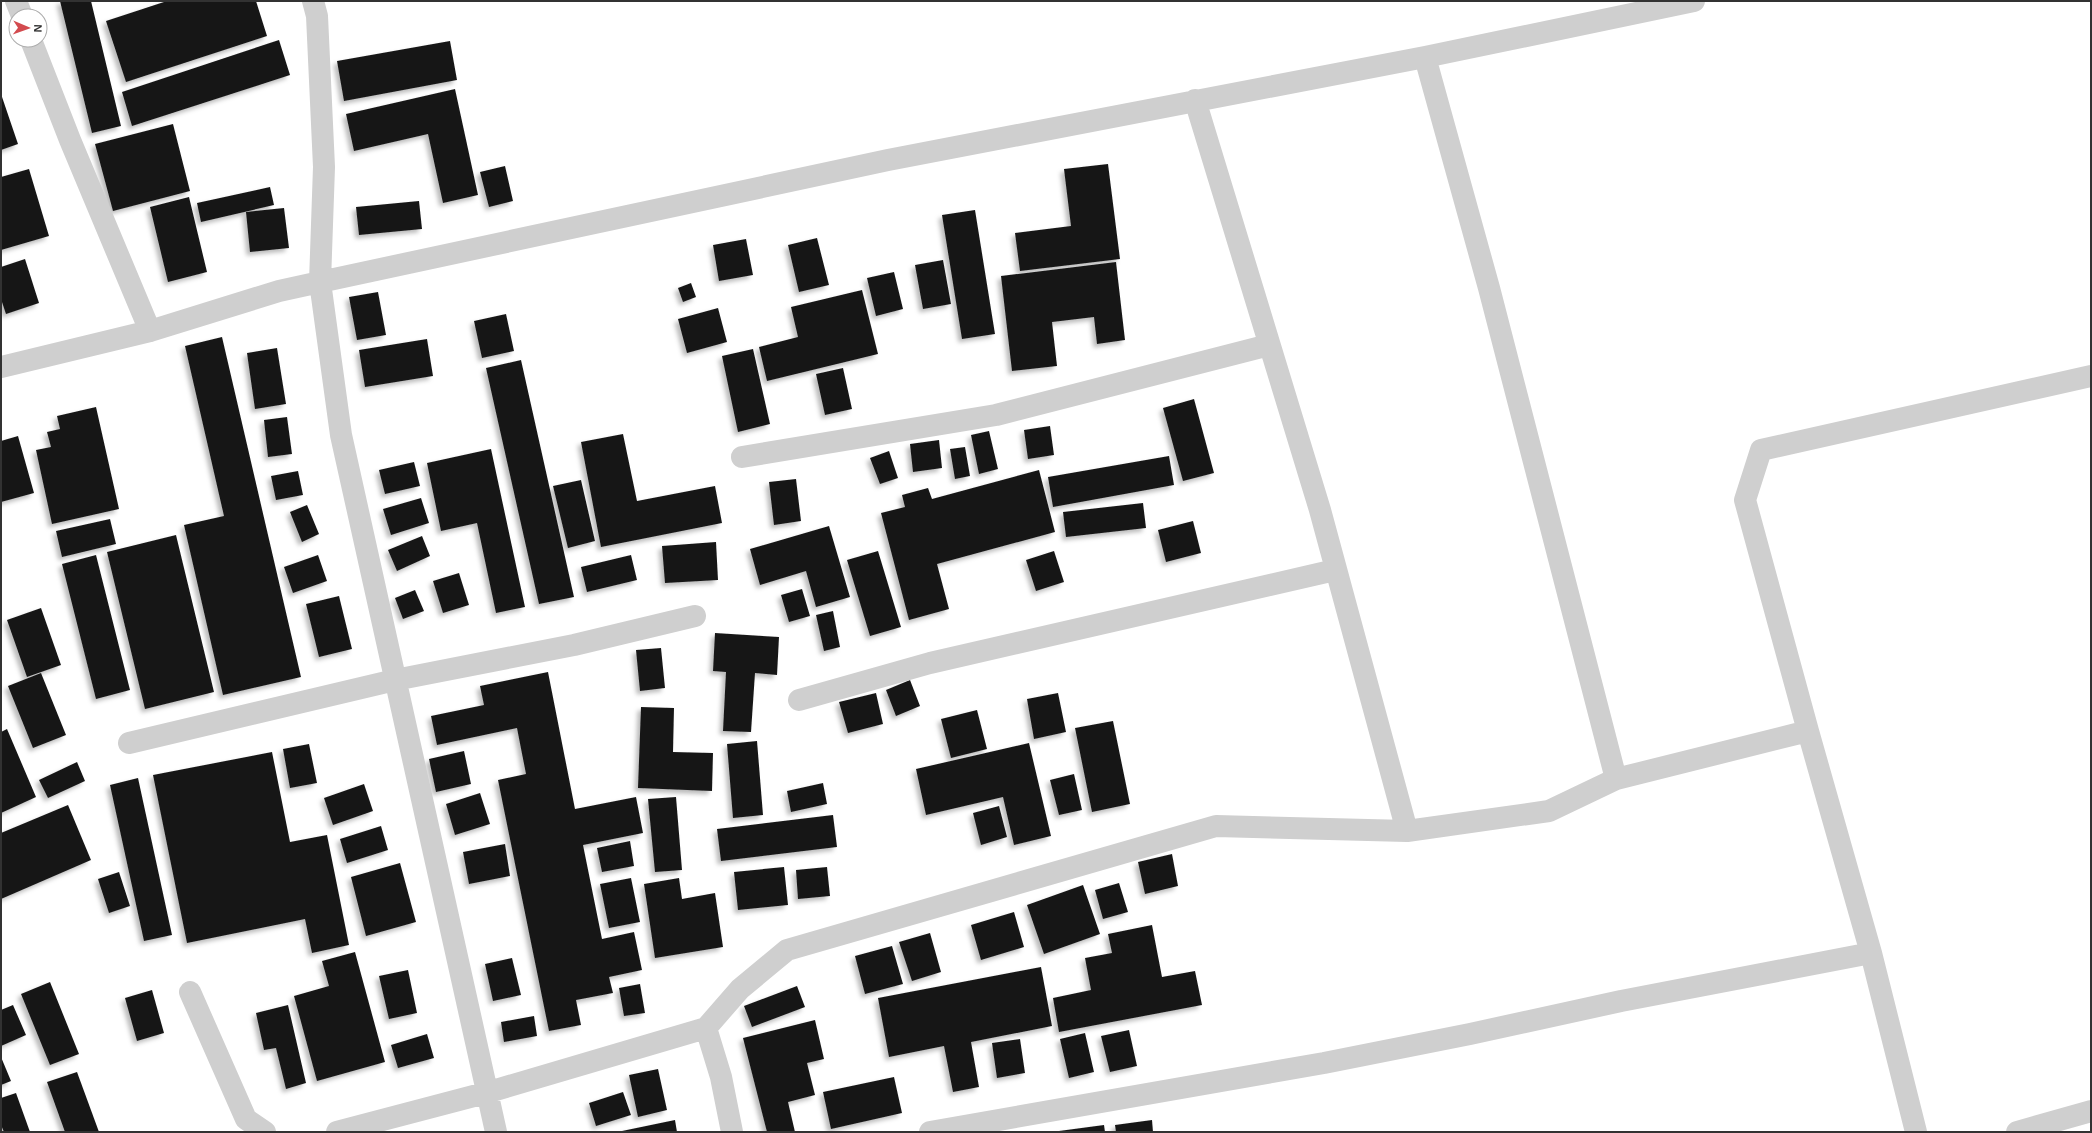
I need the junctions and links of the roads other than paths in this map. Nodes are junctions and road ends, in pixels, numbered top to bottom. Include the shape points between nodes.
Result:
1 (313, 1) edge
2 (1694, 1) edge
3 (34, 48) edge
4 (1425, 56) junction
5 (1195, 100) junction
6 (320, 282) junction
7 (150, 331) junction
8 (1269, 345) junction
9 (1, 367) edge
10 (2091, 376) edge
11 (742, 457) dead end
12 (1336, 570) junction
13 (695, 616) dead end
14 (396, 680) junction
15 (799, 700) dead end
16 (1808, 731) junction
17 (129, 743) dead end
18 (1616, 779) junction
19 (1407, 831) junction
20 (1871, 953) junction
21 (190, 992) dead end
22 (706, 1028) junction
23 (489, 1092) junction
24 (2091, 1111) edge
25 (265, 1132) edge
26 (337, 1132) edge
27 (496, 1132) edge
28 (732, 1132) edge
29 (930, 1132) edge
30 (1916, 1132) edge
31 (2017, 1132) edge

1 - 6 street via 317,16 324,167
2 - 4 street
3 - 7 street
4 - 5 street
4 - 18 street via 1489,288
5 - 6 street via 888,160
5 - 8 street
6 - 7 street via 279,291
6 - 14 street via 341,435
7 - 9 street
8 - 11 street via 996,415
8 - 12 street
10 - 16 street via 1762,450 1745,500
12 - 15 street via 930,663
12 - 19 street
13 - 14 street via 574,646
14 - 17 street
14 - 23 street
16 - 18 street
16 - 20 street
18 - 19 street via 1550,811
19 - 22 street via 1216,826 787,950 740,989
20 - 29 street via 1620,1001 1324,1063
20 - 30 street
21 - 25 street via 246,1119
22 - 23 street
22 - 28 street via 721,1077
23 - 26 street
23 - 27 street
24 - 31 street

